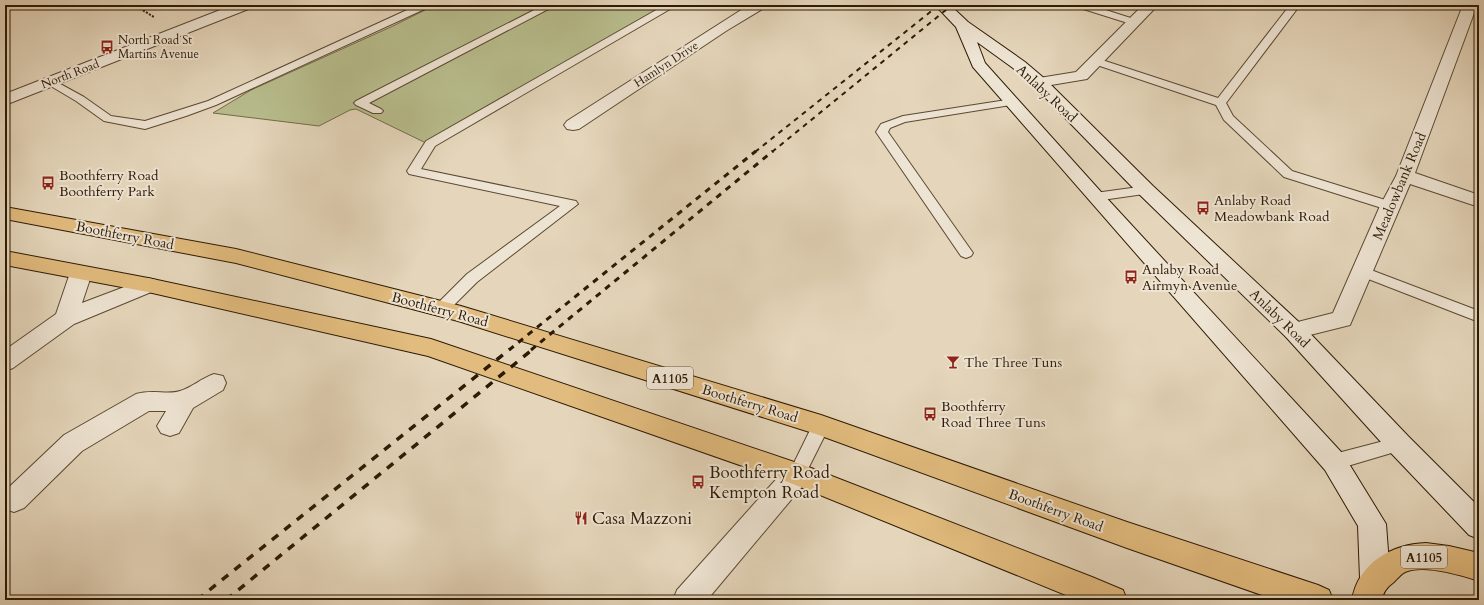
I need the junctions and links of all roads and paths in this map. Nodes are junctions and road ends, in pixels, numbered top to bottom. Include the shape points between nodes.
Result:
1 (246, 5) edge
2 (426, 5) edge
3 (551, 5) edge
4 (672, 5) edge
5 (759, 5) edge
6 (942, 5) edge
7 (1080, 5) edge
8 (1151, 5) edge
9 (1295, 5) edge
10 (1470, 5) edge
11 (1134, 22) junction
12 (963, 25) junction
13 (1095, 61) junction
14 (48, 82) junction
15 (1039, 82) junction
16 (5, 100) edge
17 (1013, 102) junction
18 (1220, 103) junction
19 (377, 111) dead end
20 (573, 125) dead end
21 (1405, 176) junction
22 (1146, 190) junction
23 (1095, 197) junction
24 (1479, 201) edge
25 (1390, 206) junction
26 (5, 213) edge
27 (966, 253) dead end
28 (5, 258) edge
29 (81, 272) junction
30 (1363, 272) junction
31 (148, 285) junction
32 (441, 308) junction
33 (1479, 317) edge
34 (66, 318) junction
35 (1294, 331) junction
36 (5, 362) edge
37 (214, 383) dead end
38 (184, 401) junction
39 (820, 425) junction
40 (170, 426) dead end
41 (1399, 444) junction
42 (1334, 462) junction
43 (797, 474) junction
44 (8, 501) edge
45 (1479, 526) edge
46 (1479, 566) edge
47 (1371, 589) edge
48 (688, 600) edge
49 (1112, 600) edge
50 (1318, 600) edge

1 - 14 street, North Road
2 - 14 lane via 212,103 145,125 108,119 80,99
3 - 19 lane via 360,103
4 - 32 lane via 430,144 413,170 571,204 472,278
5 - 20 street, Hamlyn Drive
6 - 12 street, Anlaby Road
7 - 11 lane
8 - 11 street
9 - 18 lane
10 - 21 street, Meadowbank Road
11 - 13 street
12 - 15 street, Anlaby Road
12 - 17 street, Anlaby Road via 978,64
13 - 15 street via 1080,76
13 - 18 lane
14 - 16 street, North Road
15 - 22 street, Anlaby Road
17 - 23 street, Anlaby Road
17 - 27 lane via 903,119 885,126 882,132
18 - 25 lane via 1228,118 1288,174
21 - 24 street
21 - 25 street, Meadowbank Road
22 - 23 lane
22 - 35 street, Anlaby Road
23 - 42 street, Anlaby Road
25 - 30 street, Meadowbank Road
26 - 32 main road, Boothferry Road / A1105 via 236,256
28 - 29 main road
29 - 31 main road
29 - 34 street
30 - 33 lane
30 - 35 street, Meadowbank Road via 1342,319
31 - 34 street
31 - 43 main road via 431,348
32 - 39 main road, Boothferry Road / A1105
34 - 36 street
35 - 41 street, Anlaby Road
37 - 38 street
38 - 40 street
38 - 44 street via 145,401 138,404 73,443
39 - 43 lane
39 - 50 main road, Boothferry Road / A1105
41 - 42 lane
41 - 45 street, Anlaby Road
42 - 47 street, Anlaby Road via 1372,524
43 - 48 street
43 - 49 main road
46 - 47 main road, A1105 via 1459,560 1422,556 1396,562

